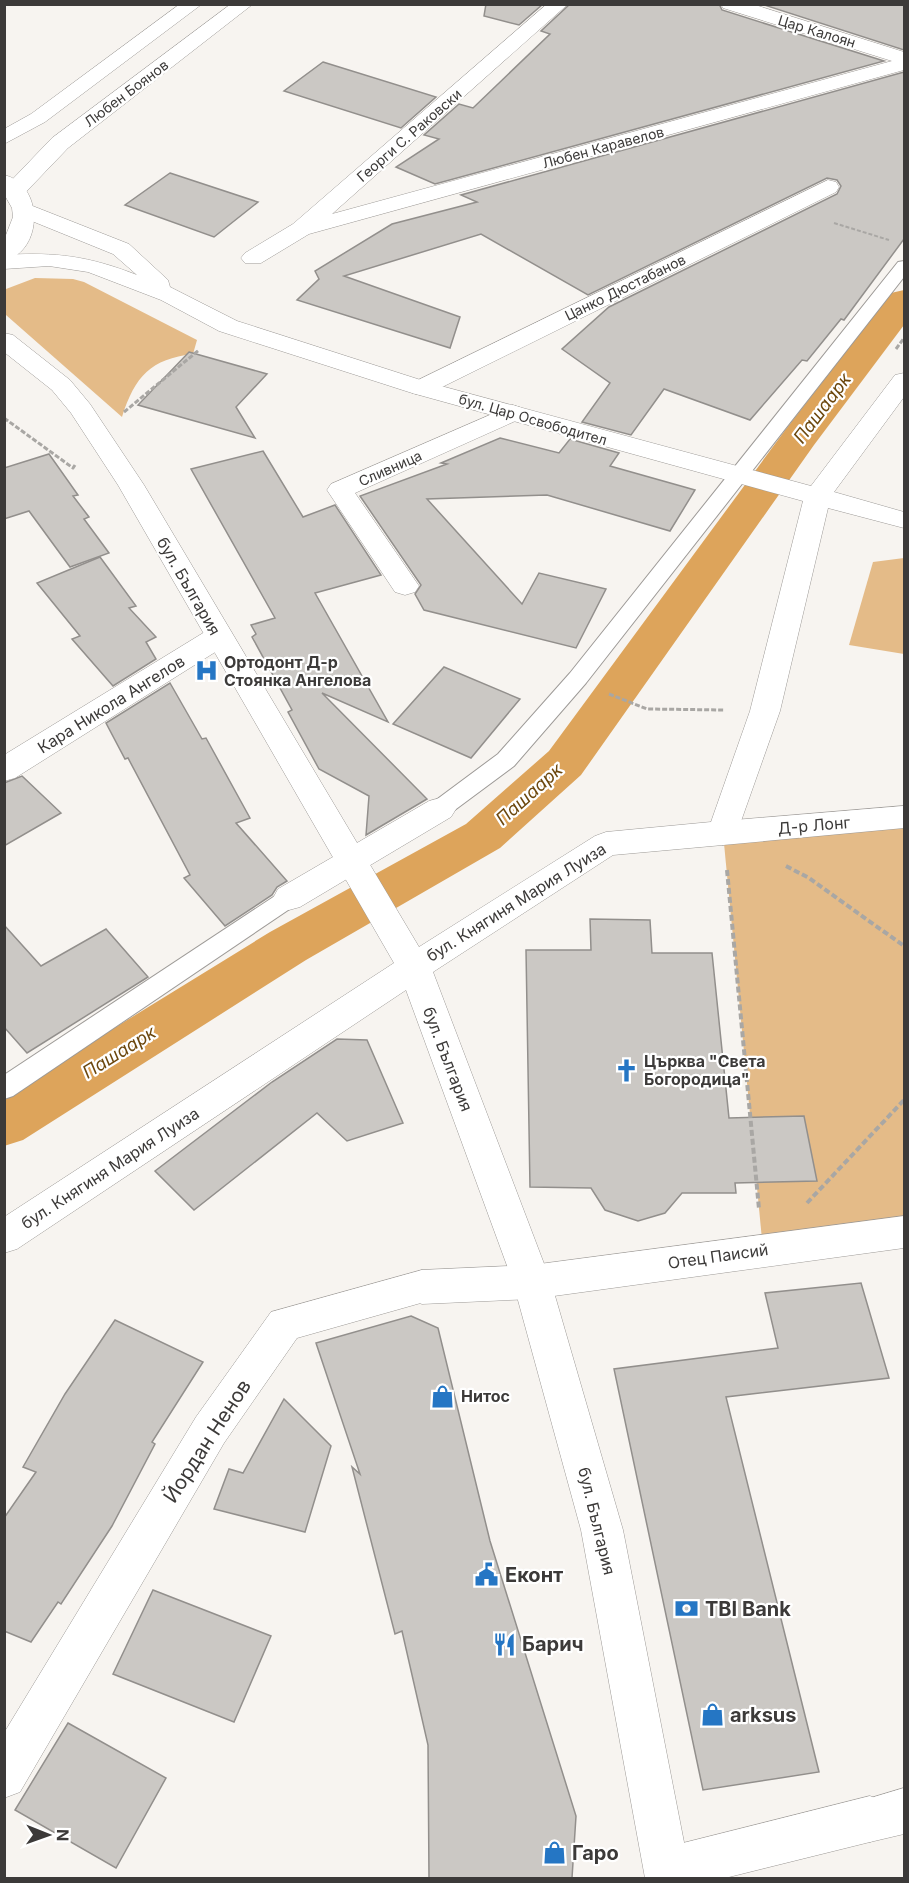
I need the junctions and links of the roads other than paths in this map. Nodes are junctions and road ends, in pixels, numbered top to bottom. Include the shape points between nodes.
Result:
1 (194, 4) edge
2 (244, 4) edge
3 (559, 4) edge
4 (730, 4) edge
5 (904, 58) edge
6 (904, 64) edge
7 (4, 138) edge
8 (828, 187) dead end
9 (15, 194) edge
10 (301, 229) junction
11 (4, 254) edge
12 (253, 258) dead end
13 (4, 262) edge
14 (904, 267) edge
15 (169, 295) junction
16 (4, 340) edge
17 (904, 380) edge
18 (421, 388) junction
19 (513, 413) junction
20 (738, 476) junction
21 (817, 497) junction
22 (904, 520) edge
23 (405, 586) dead end
24 (218, 637) junction
25 (4, 770) edge
26 (440, 809) joint
27 (904, 817) edge
28 (723, 833) junction
29 (356, 871) junction
30 (289, 898) joint
31 (406, 954) junction
32 (4, 1089) edge
33 (904, 1232) edge
34 (4, 1237) edge
35 (532, 1282) junction
36 (4, 1776) edge
37 (887, 1815) edge
38 (667, 1874) edge

1 - 7 street, Любен Боянов via 38,118
2 - 9 street, Любен Боянов via 60,143
3 - 10 street, Георги С. Раковски
4 - 5 street, Цар Калоян
6 - 10 street, Любен Каравелов
8 - 18 street, Цанко Дюстабанов
9 - 11 street via 22,231
9 - 15 street, бул. Цар Освободител via 122,249
10 - 12 street, Георги С. Раковски
13 - 15 street, бул. Цар Освободител via 70,260
14 - 20 lane
15 - 18 street, бул. Цар Освободител via 228,327
16 - 24 street, бул. България via 61,385 81,409 131,485
17 - 21 street
18 - 19 street, бул. Цар Освободител
19 - 20 street, бул. Цар Освободител
19 - 23 street, Сливница via 340,490
20 - 21 street, бул. Цар Освободител
20 - 26 lane via 578,678 506,760
21 - 22 street, бул. Цар Освободител
21 - 28 street via 765,711
24 - 25 street, Кара Никола Ангелов
24 - 29 street, бул. България
26 - 29 street
27 - 28 street, Д-р Лонг
28 - 31 street, бул. Княгиня Мария Луиза via 606,843
29 - 30 street
29 - 31 street, бул. България
30 - 32 lane
31 - 34 street, бул. Княгиня Мария Луиза
31 - 35 street, бул. България
33 - 35 street, Отец Паисий
35 - 36 street, Йордан Ненов via 422,1287 285,1324 210,1430
35 - 38 street, бул. България via 602,1530
37 - 38 street

